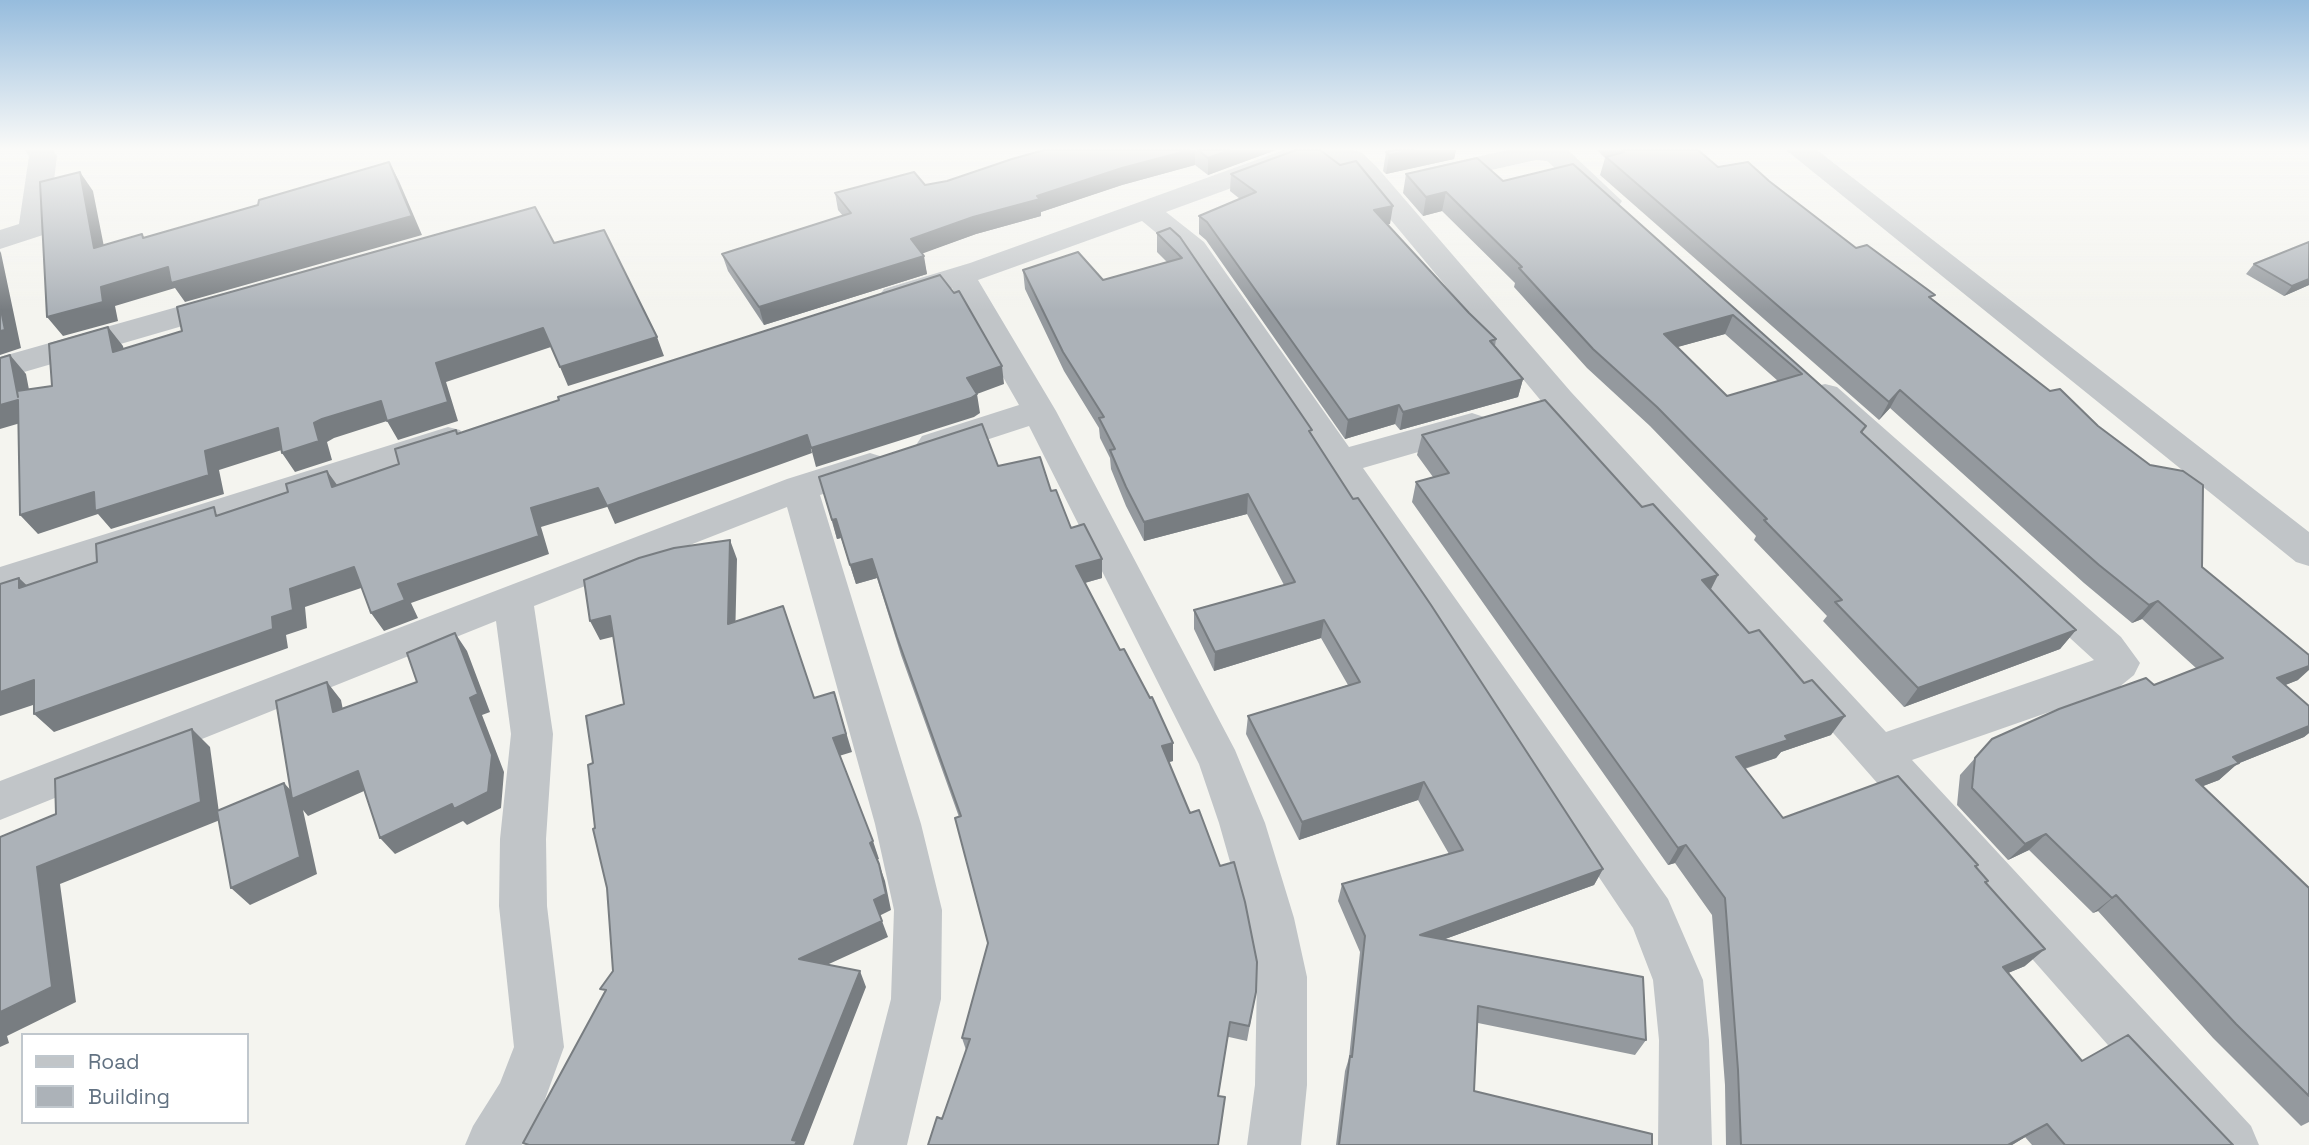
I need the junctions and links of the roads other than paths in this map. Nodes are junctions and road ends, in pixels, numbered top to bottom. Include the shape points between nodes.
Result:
1 (37, 203) edge
2 (1161, 203) edge
3 (1392, 203) edge
4 (1611, 203) edge
5 (1868, 203) edge
6 (1145, 209) junction
7 (1628, 219) edge
8 (0, 240) edge
9 (960, 276) junction
10 (253, 295) edge
11 (867, 305) edge
12 (0, 368) edge
13 (1805, 378) edge
14 (1559, 400) junction
15 (1039, 411) junction
16 (471, 431) edge
17 (1339, 462) junction
18 (800, 488) junction
19 (2309, 552) edge
20 (0, 582) edge
21 (513, 598) junction
22 (1879, 753) junction
23 (0, 800) edge
24 (492, 1145) edge
25 (880, 1145) edge
26 (1274, 1145) edge
27 (1685, 1145) edge
28 (2232, 1145) edge

1 - 8 street via 33,229
2 - 6 street
3 - 14 street
4 - 7 street
5 - 19 street
6 - 9 street
6 - 17 street via 1193,248
9 - 11 street
9 - 15 street
10 - 12 street
13 - 22 street via 2120,663 2103,676
14 - 17 street
14 - 22 street
15 - 18 street
15 - 26 street via 1220,763 1242,823 1282,977 1281,1085
16 - 20 street
17 - 27 street via 1651,915 1678,980
18 - 21 street
18 - 25 street via 898,824 918,910 916,999
21 - 23 street
21 - 24 street via 532,734 523,839 523,906 540,1047 521,1098
22 - 28 street

